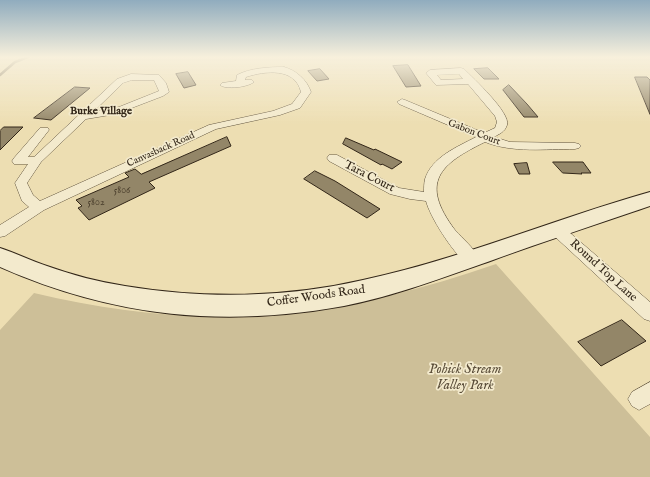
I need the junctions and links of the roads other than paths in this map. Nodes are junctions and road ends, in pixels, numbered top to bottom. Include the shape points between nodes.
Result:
1 (124, 79) edge
2 (159, 79) edge
3 (240, 79) edge
4 (297, 79) edge
5 (470, 81) dead end
6 (225, 85) dead end
7 (402, 102) dead end
8 (83, 116) junction
9 (44, 130) dead end
10 (483, 138) junction
11 (575, 146) dead end
12 (333, 158) dead end
13 (36, 160) junction
14 (430, 197) junction
15 (650, 199) edge
16 (39, 207) junction
17 (557, 230) junction
18 (0, 232) edge
19 (0, 257) edge
20 (471, 258) junction
21 (650, 313) edge

1 - 8 street via 120,80
2 - 8 street via 164,90 160,94 115,112
3 - 6 street, Canvasback Road via 241,83
4 - 16 street, Canvasback Road via 306,90 305,96 296,106 213,128
5 - 10 street via 495,108 502,121 499,130
7 - 10 street, Gabon Court
8 - 13 street
9 - 13 street via 18,161
10 - 11 street, Gabon Court via 510,145
10 - 14 street via 452,154 437,168 431,179
12 - 14 street, Tara Court via 395,191
13 - 16 street via 21,183 27,198
14 - 20 street via 451,236
15 - 17 street, Coffer Woods Road
16 - 18 street, Canvasback Road
17 - 20 street, Coffer Woods Road
17 - 21 street, Round Top Lane
19 - 20 street, Coffer Woods Road via 47,277 133,299 168,304 228,306 286,303 344,295 394,284

